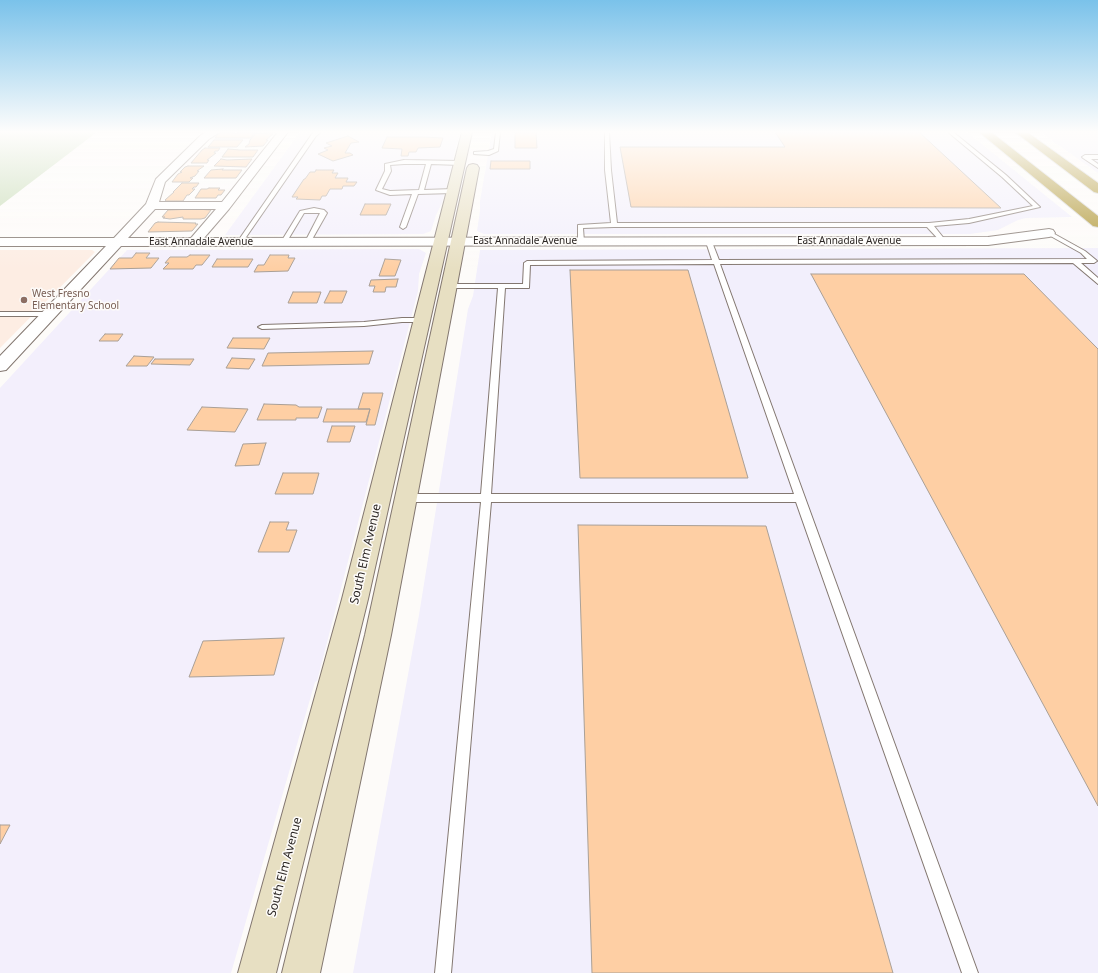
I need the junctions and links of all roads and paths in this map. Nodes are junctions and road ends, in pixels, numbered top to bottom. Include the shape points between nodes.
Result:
1 (164, 177) edge
2 (247, 177) edge
3 (285, 177) edge
4 (385, 177) edge
5 (423, 177) edge
6 (456, 177) edge
7 (469, 177) edge
8 (609, 177) edge
9 (1005, 177) edge
10 (1041, 177) edge
11 (1082, 177) edge
12 (1098, 189) edge
13 (453, 191) junction
14 (418, 192) junction
15 (152, 205) junction
16 (225, 206) junction
17 (1098, 223) edge
18 (614, 225) junction
19 (929, 225) junction
20 (403, 227) dead end
21 (1049, 233) joint
22 (450, 241) junction
23 (943, 241) junction
24 (0, 242) edge
25 (116, 242) junction
26 (194, 242) junction
27 (240, 242) junction
28 (284, 242) junction
29 (308, 242) junction
30 (580, 242) junction
31 (709, 242) junction
32 (1075, 261) junction
33 (716, 263) junction
34 (1098, 282) edge
35 (450, 286) junction
36 (502, 286) junction
37 (0, 314) edge
38 (48, 314) junction
39 (421, 320) junction
40 (262, 326) dead end
41 (0, 366) edge
42 (407, 498) junction
43 (486, 498) junction
44 (800, 498) junction
45 (257, 973) edge
46 (301, 973) edge
47 (443, 973) edge
48 (970, 973) edge

1 - 15 street
2 - 16 street
3 - 27 lane
4 - 14 lane via 379,190 390,193
5 - 14 lane
6 - 13 main road, South Elm Avenue
7 - 22 main road, South Elm Avenue
8 - 18 lane
9 - 19 lane via 1037,207 969,221
10 - 17 highway
11 - 12 highway
13 - 14 lane
13 - 22 main road, South Elm Avenue
14 - 20 lane
15 - 16 street
15 - 25 street
16 - 26 street
18 - 19 lane
18 - 30 lane via 580,226
19 - 23 lane
21 - 23 street, East Annadale Avenue via 1006,239
21 - 32 lane via 1094,261
22 - 29 street, East Annadale Avenue
22 - 30 street, East Annadale Avenue
22 - 35 main road, South Elm Avenue
22 - 39 main road, South Elm Avenue
23 - 31 street, East Annadale Avenue
24 - 25 street, East Annadale Avenue
25 - 26 street, East Annadale Avenue
25 - 38 street
26 - 27 street, East Annadale Avenue
27 - 28 street, East Annadale Avenue
28 - 29 street, East Annadale Avenue
28 - 29 lane via 302,212 322,211 324,213
30 - 31 street, East Annadale Avenue
31 - 33 lane
32 - 33 lane
32 - 34 lane
33 - 36 lane via 528,263 526,286
33 - 44 lane
35 - 36 lane
35 - 42 main road, South Elm Avenue
36 - 43 lane
37 - 38 lane
38 - 41 street
39 - 40 lane
39 - 45 main road, South Elm Avenue via 355,599
42 - 43 lane
42 - 46 main road, South Elm Avenue
43 - 44 lane
43 - 47 lane
44 - 48 lane

